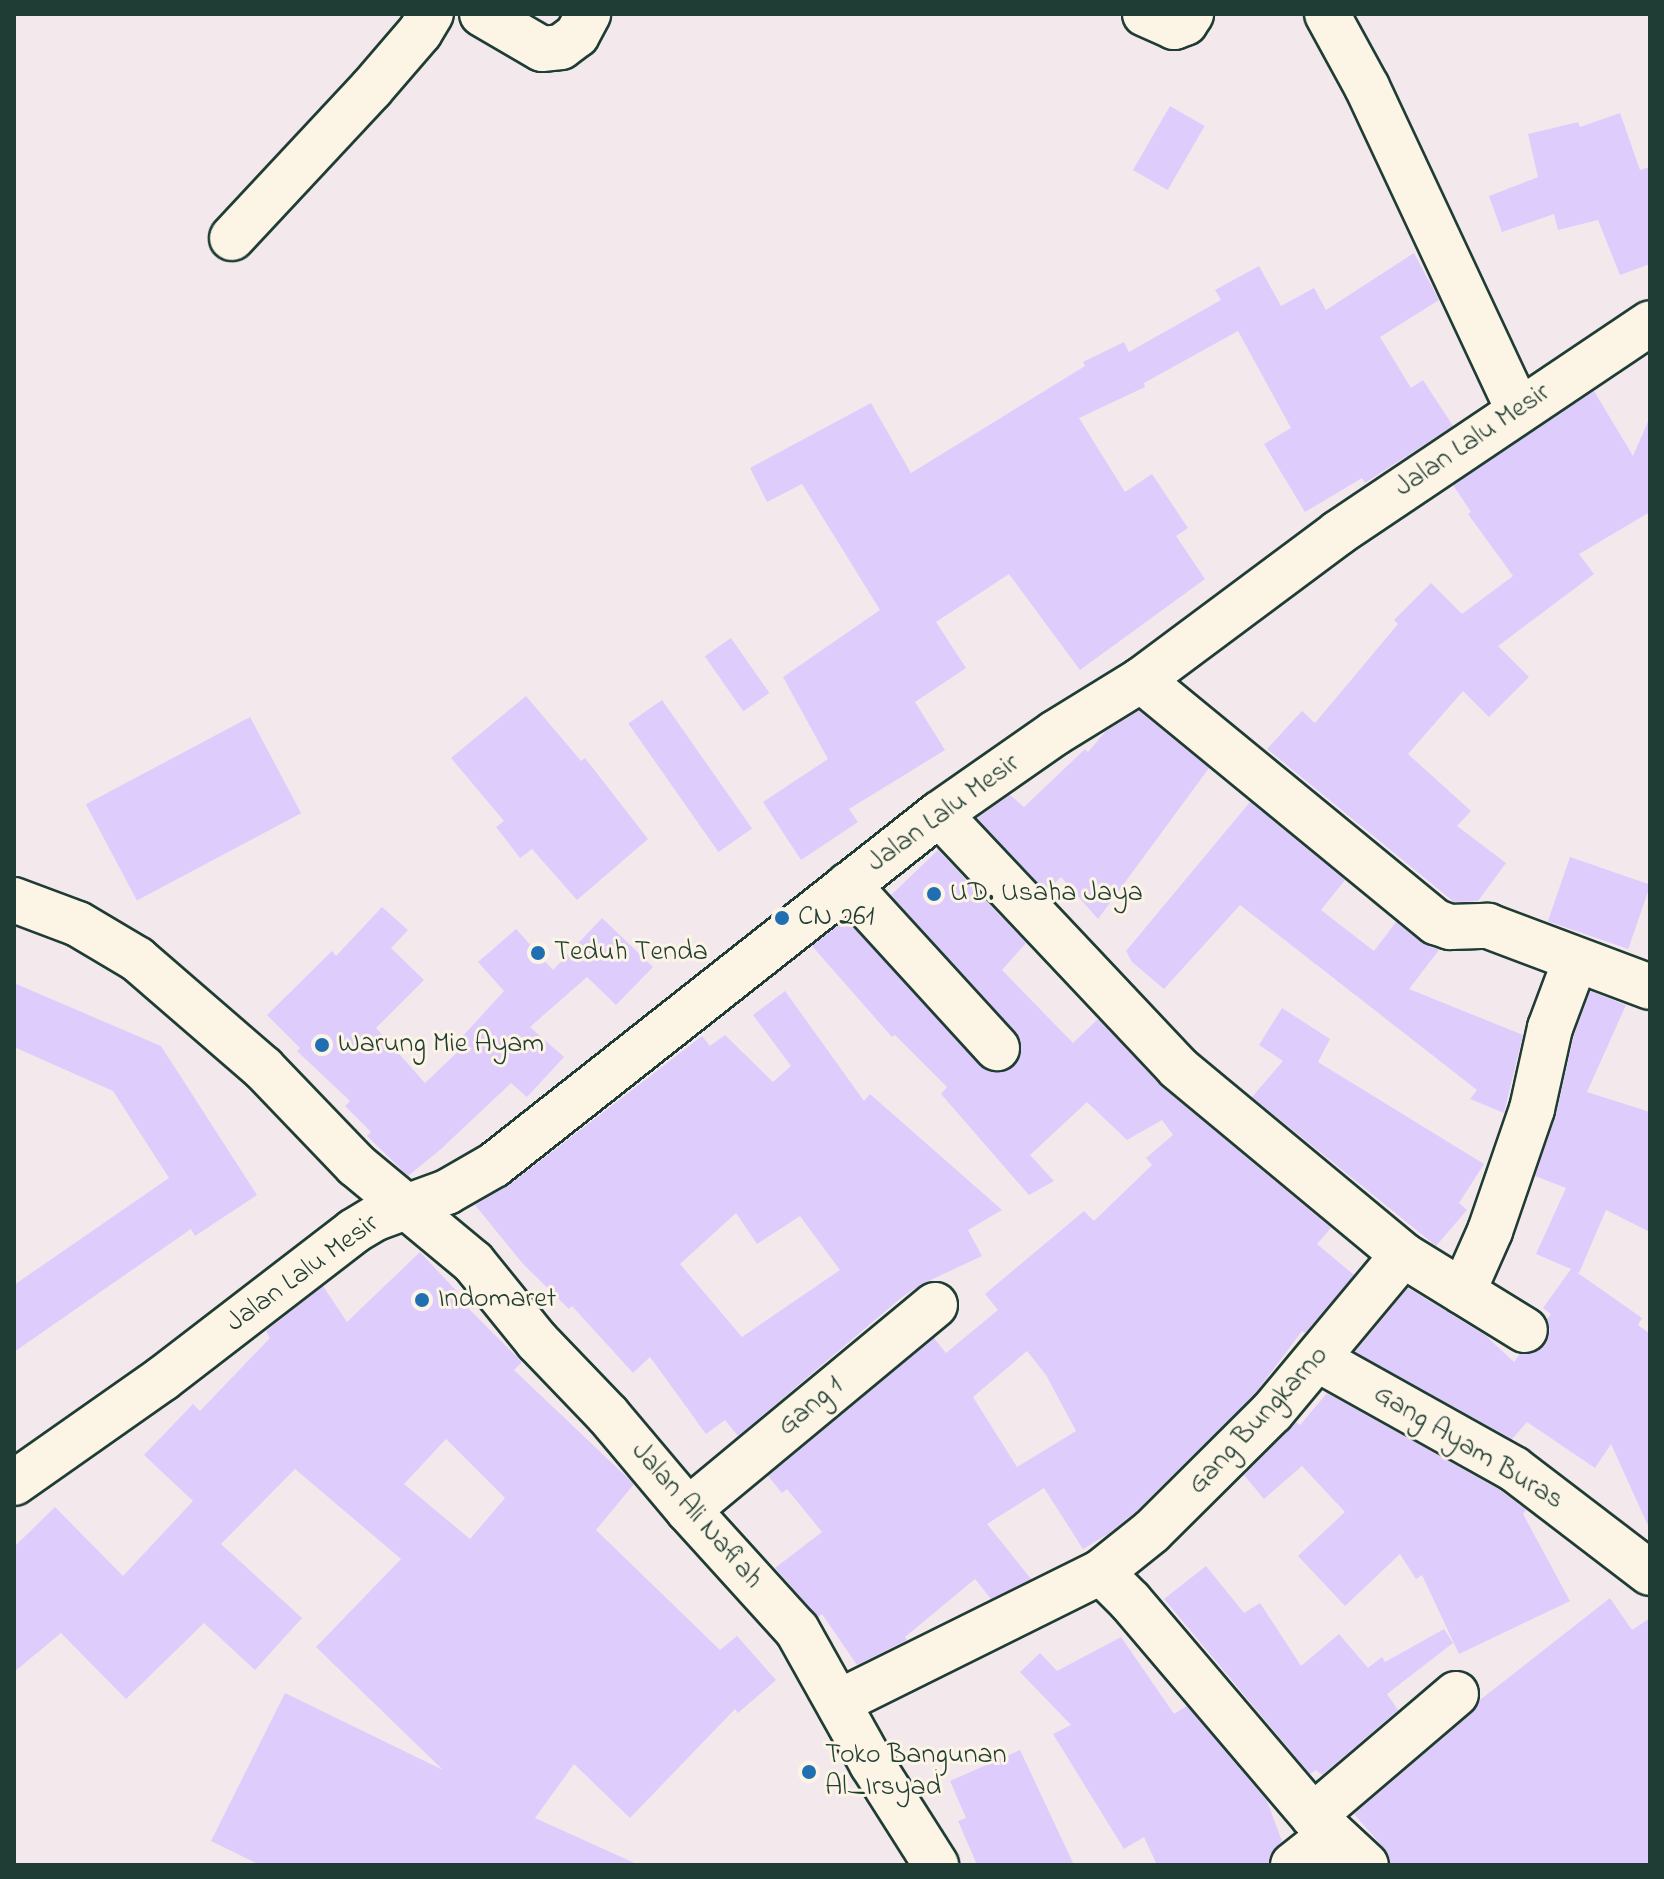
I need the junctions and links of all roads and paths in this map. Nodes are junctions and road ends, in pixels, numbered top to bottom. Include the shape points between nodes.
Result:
1 (431, 14) edge
2 (482, 14) edge
3 (588, 14) edge
4 (1145, 14) edge
5 (1191, 14) edge
6 (1327, 14) edge
7 (232, 238) dead end
8 (1650, 323) edge
9 (1518, 410) junction
10 (1141, 680) junction
11 (939, 814) junction
12 (848, 885) junction
13 (14, 900) edge
14 (1575, 961) junction
15 (1650, 987) edge
16 (997, 1048) dead end
17 (406, 1206) junction
18 (1403, 1255) junction
19 (1463, 1292) junction
20 (935, 1305) dead end
21 (1525, 1330) dead end
22 (1319, 1360) junction
23 (14, 1483) edge
24 (688, 1510) junction
25 (1101, 1572) junction
26 (1650, 1573) edge
27 (1456, 1694) dead end
28 (839, 1702) junction
29 (1322, 1825) junction
30 (929, 1861) edge
31 (1293, 1865) edge
32 (1366, 1865) edge

1 - 7 street via 371,89
2 - 3 street via 542,49 561,47 577,35
4 - 5 street via 1174,27
6 - 9 street via 1367,87
8 - 9 street, Jalan Lalu Mesir
9 - 10 street, Jalan Lalu Mesir via 1338,533
10 - 11 street, Jalan Lalu Mesir
10 - 14 street via 1430,919 1450,927 1488,926
11 - 12 street, Jalan Lalu Mesir
11 - 18 street via 1158,1049
12 - 16 street
12 - 17 street, Jalan Lalu Mesir via 494,1165 447,1192
13 - 17 street, Jalan Ali Nafiah via 78,924 137,959 263,1068 356,1165
14 - 15 street
14 - 19 street via 1550,1028 1532,1109
17 - 23 street, Jalan Lalu Mesir via 354,1231 162,1379
17 - 24 street, Jalan Ali Nafiah via 473,1262
18 - 19 street
18 - 22 street, Gang Bungkarno
19 - 21 street
20 - 24 street, Gang 1
22 - 25 street, Gang Bungkarno via 1212,1473
22 - 26 street, Gang Ayam Buras via 1514,1469
24 - 28 street, Jalan Ali Nafiah via 797,1630
25 - 28 street, Gang Bungkarno
25 - 29 street
27 - 29 street
28 - 30 street, Jalan Ali Nafiah
29 - 31 street
29 - 32 street

